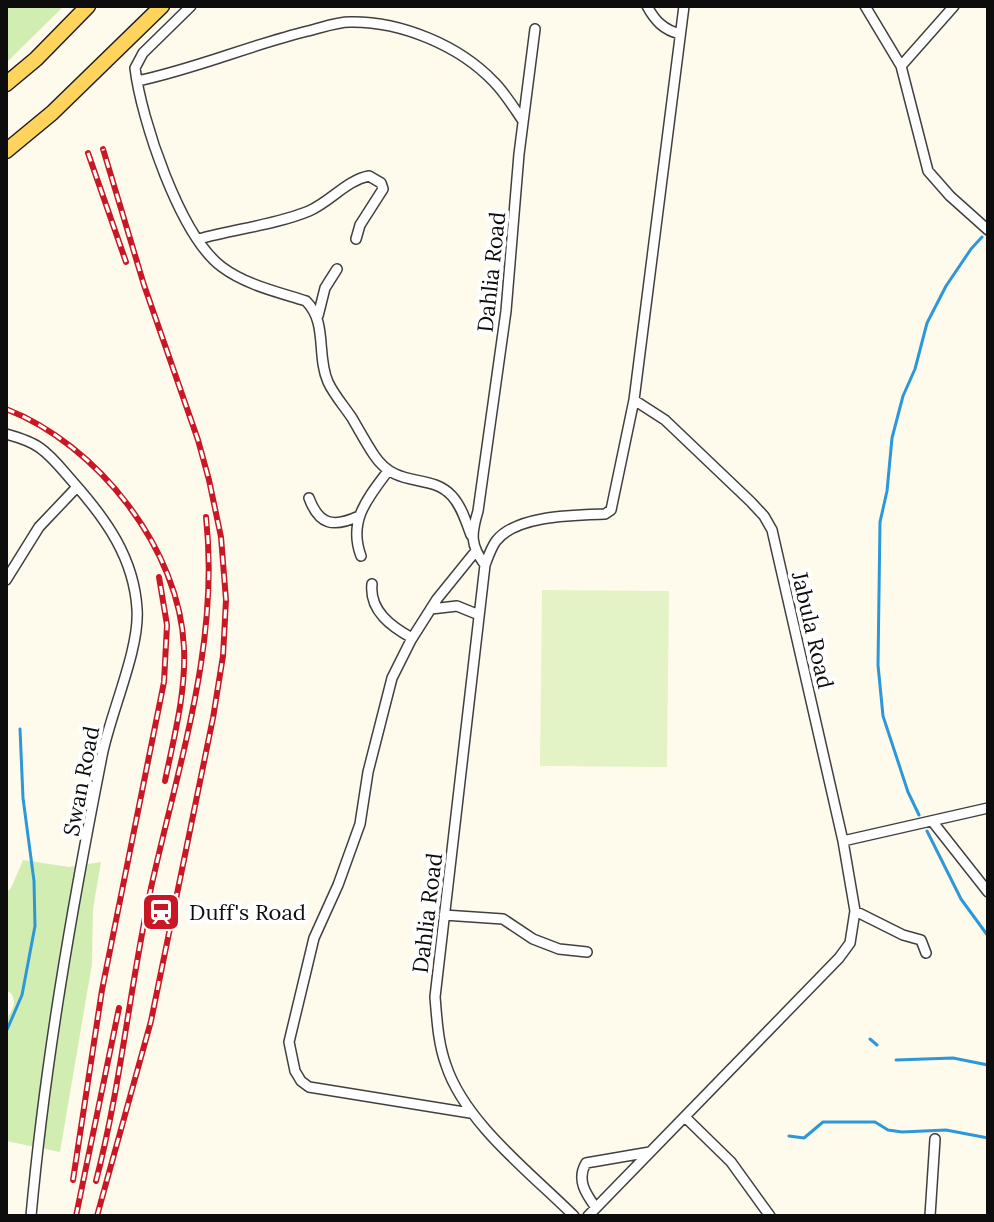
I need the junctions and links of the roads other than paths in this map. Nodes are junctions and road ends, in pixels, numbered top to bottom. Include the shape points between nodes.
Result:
1 (88, 6) edge
2 (162, 6) edge
3 (191, 6) edge
4 (647, 6) edge
5 (684, 6) edge
6 (865, 6) edge
7 (954, 6) edge
8 (535, 29) dead end
9 (680, 34) junction
10 (901, 66) junction
11 (137, 81) junction
12 (6, 84) edge
13 (523, 121) junction
14 (22, 138) junction
15 (6, 143) edge
16 (6, 151) edge
17 (988, 230) edge
18 (199, 239) junction
19 (356, 239) dead end
20 (337, 269) dead end
21 (318, 316) junction
22 (634, 400) junction
23 (6, 434) edge
24 (388, 471) junction
25 (77, 487) junction
26 (309, 498) dead end
27 (359, 516) junction
28 (471, 535) junction
29 (475, 552) junction
30 (361, 556) dead end
31 (485, 565) junction
32 (6, 580) edge
33 (372, 584) dead end
34 (431, 609) junction
35 (479, 615) junction
36 (412, 638) junction
37 (988, 808) edge
38 (932, 821) junction
39 (843, 841) junction
40 (988, 892) edge
41 (855, 911) junction
42 (444, 915) junction
43 (587, 952) dead end
44 (926, 953) dead end
45 (470, 1113) junction
46 (685, 1117) junction
47 (935, 1139) dead end
48 (650, 1152) junction
49 (596, 1208) junction
50 (31, 1216) edge
51 (574, 1216) edge
52 (588, 1216) edge
53 (770, 1216) edge
54 (930, 1216) edge

1 - 12 main road
2 - 14 main road
3 - 11 street via 143,53 135,68
4 - 9 street via 661,26
5 - 9 street
6 - 10 street
7 - 10 street
8 - 13 street, Dahlia Road
9 - 22 street
10 - 17 street via 928,171
11 - 13 street via 298,33 366,23 435,41 483,71
11 - 18 street via 154,151
13 - 28 street, Dahlia Road via 506,311
14 - 15 main road
14 - 16 main road
18 - 19 street via 307,212 369,176 383,189
18 - 21 street via 207,255 235,276 306,301
20 - 21 street via 325,288
21 - 24 street via 329,384
22 - 31 street, Dahlia Road via 611,510 553,516 518,527 494,543
22 - 39 street, Jabula Road via 665,420 751,502 772,530
23 - 25 street, Swan Road via 39,446
24 - 27 street
24 - 28 street via 451,494
25 - 32 street via 39,527
25 - 50 street, Swan Road via 124,553 138,612 87,837 55,1024
26 - 27 street via 315,514 326,521 347,522
27 - 30 street via 354,534
28 - 29 street, Dahlia Road
29 - 31 street, Dahlia Road
29 - 34 street
31 - 35 street, Dahlia Road
33 - 36 street via 384,619
34 - 35 street via 457,606
34 - 36 street
35 - 42 street, Dahlia Road
36 - 45 street via 392,678 360,824 314,938 289,1042 301,1081 318,1090
37 - 38 street
38 - 39 street
38 - 40 street
39 - 41 street, Jabula Road
41 - 44 street via 921,940
41 - 46 street, Jabula Road via 850,943 839,958
42 - 43 street via 503,919 533,939
42 - 45 street, Dahlia Road via 435,997 438,1032 449,1074
45 - 51 street, Dahlia Road
46 - 48 street, Jabula Road
46 - 53 street via 731,1162
47 - 54 street
48 - 49 street, Jabula Road
48 - 49 street via 586,1163 581,1178
49 - 52 street, Jabula Road

